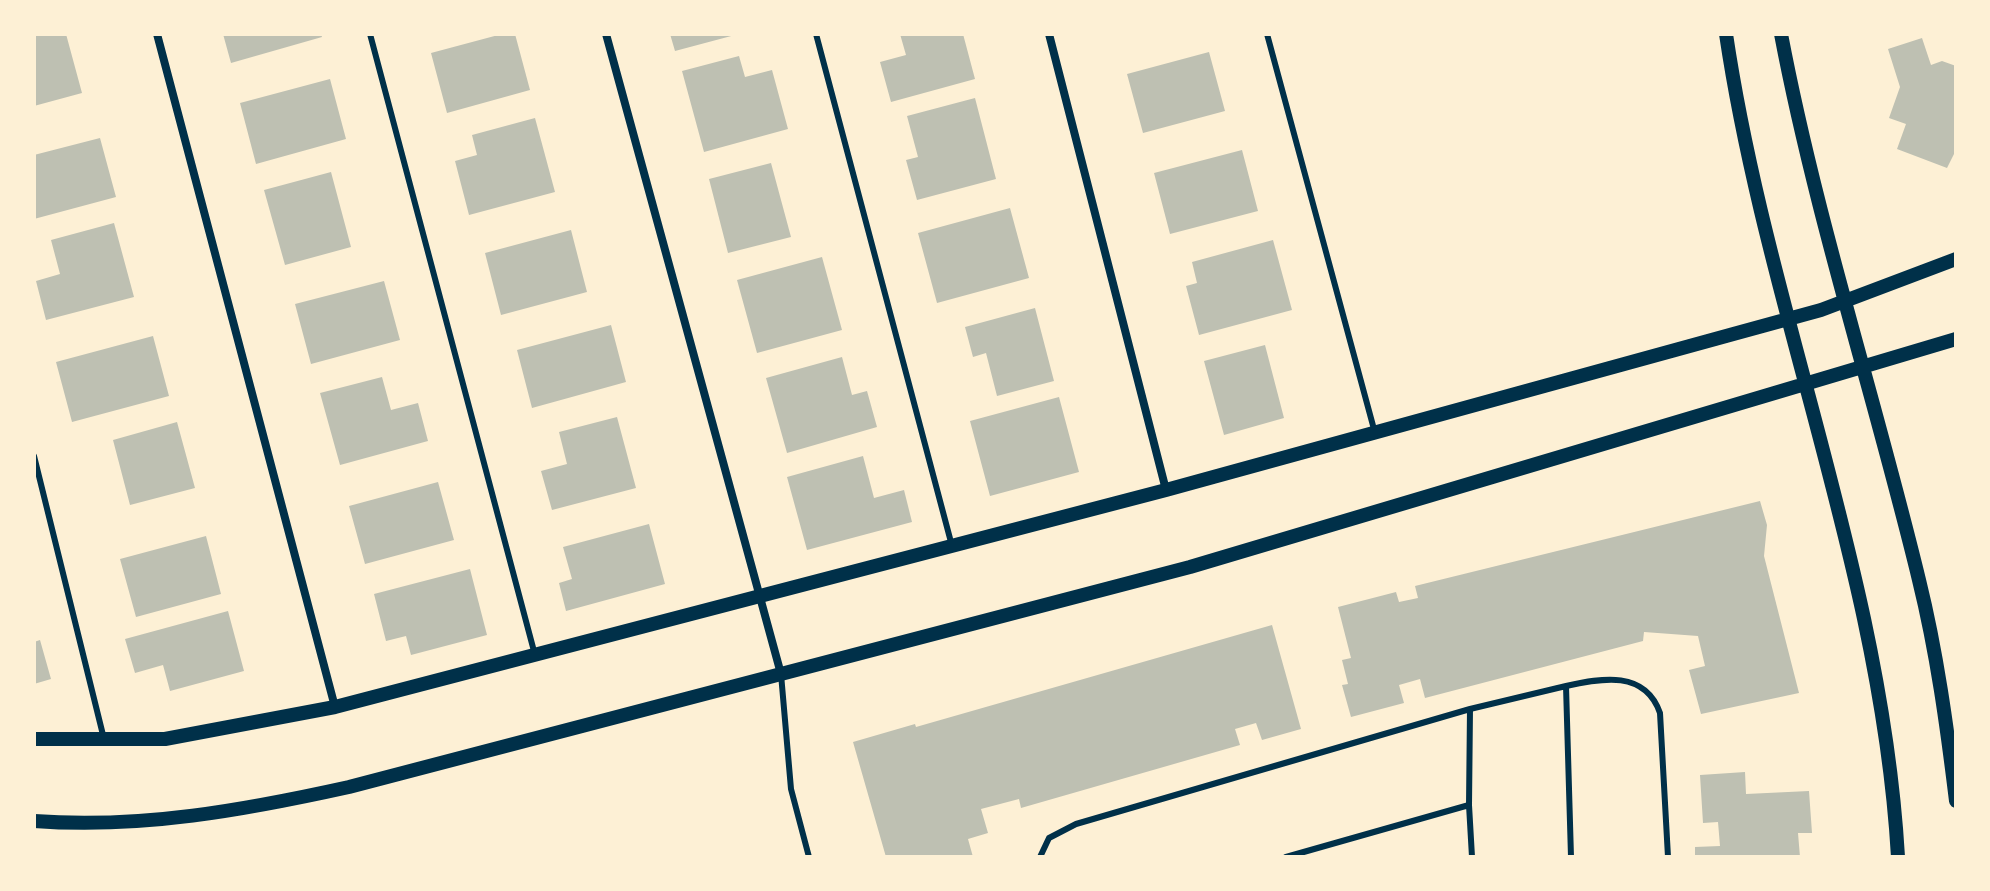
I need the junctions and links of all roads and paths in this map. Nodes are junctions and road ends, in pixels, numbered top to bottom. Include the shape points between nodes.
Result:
1 (157, 34) edge
2 (370, 34) edge
3 (606, 34) edge
4 (816, 34) edge
5 (1049, 34) edge
6 (1267, 34) edge
7 (1726, 34) edge
8 (1781, 34) edge
9 (1956, 259) edge
10 (1847, 300) junction
11 (1788, 319) junction
12 (1956, 339) edge
13 (1864, 369) junction
14 (1805, 387) junction
15 (1375, 433) junction
16 (34, 456) edge
17 (1166, 490) junction
18 (952, 546) junction
19 (760, 596) junction
20 (535, 655) junction
21 (781, 674) junction
22 (1566, 686) junction
23 (335, 707) junction
24 (1470, 709) junction
25 (34, 739) edge
26 (104, 739) junction
27 (1956, 801) edge
28 (1469, 805) junction
29 (34, 821) edge
30 (809, 857) edge
31 (1040, 857) edge
32 (1286, 857) edge
33 (1472, 857) edge
34 (1571, 857) edge
35 (1668, 857) edge
36 (1898, 857) edge

1 - 23 street
2 - 20 lane
3 - 19 street
4 - 18 lane
5 - 17 street
6 - 15 lane
7 - 11 street
8 - 10 street
9 - 10 street
10 - 11 street
10 - 13 street
11 - 14 street
11 - 15 street
12 - 13 street
13 - 14 street
13 - 27 street via 1920,581 1941,683
14 - 21 street via 1190,567
14 - 36 street via 1871,647 1890,762
15 - 17 street
16 - 26 lane
17 - 18 street
18 - 19 street
19 - 20 street
19 - 21 street
20 - 23 street
21 - 29 street via 254,808 153,821
21 - 30 lane via 791,789
22 - 24 lane
22 - 34 lane
22 - 35 lane via 1624,680 1655,698
23 - 26 street via 165,739
24 - 28 lane
24 - 31 lane via 1076,824 1049,838
25 - 26 street
28 - 32 lane
28 - 33 lane

